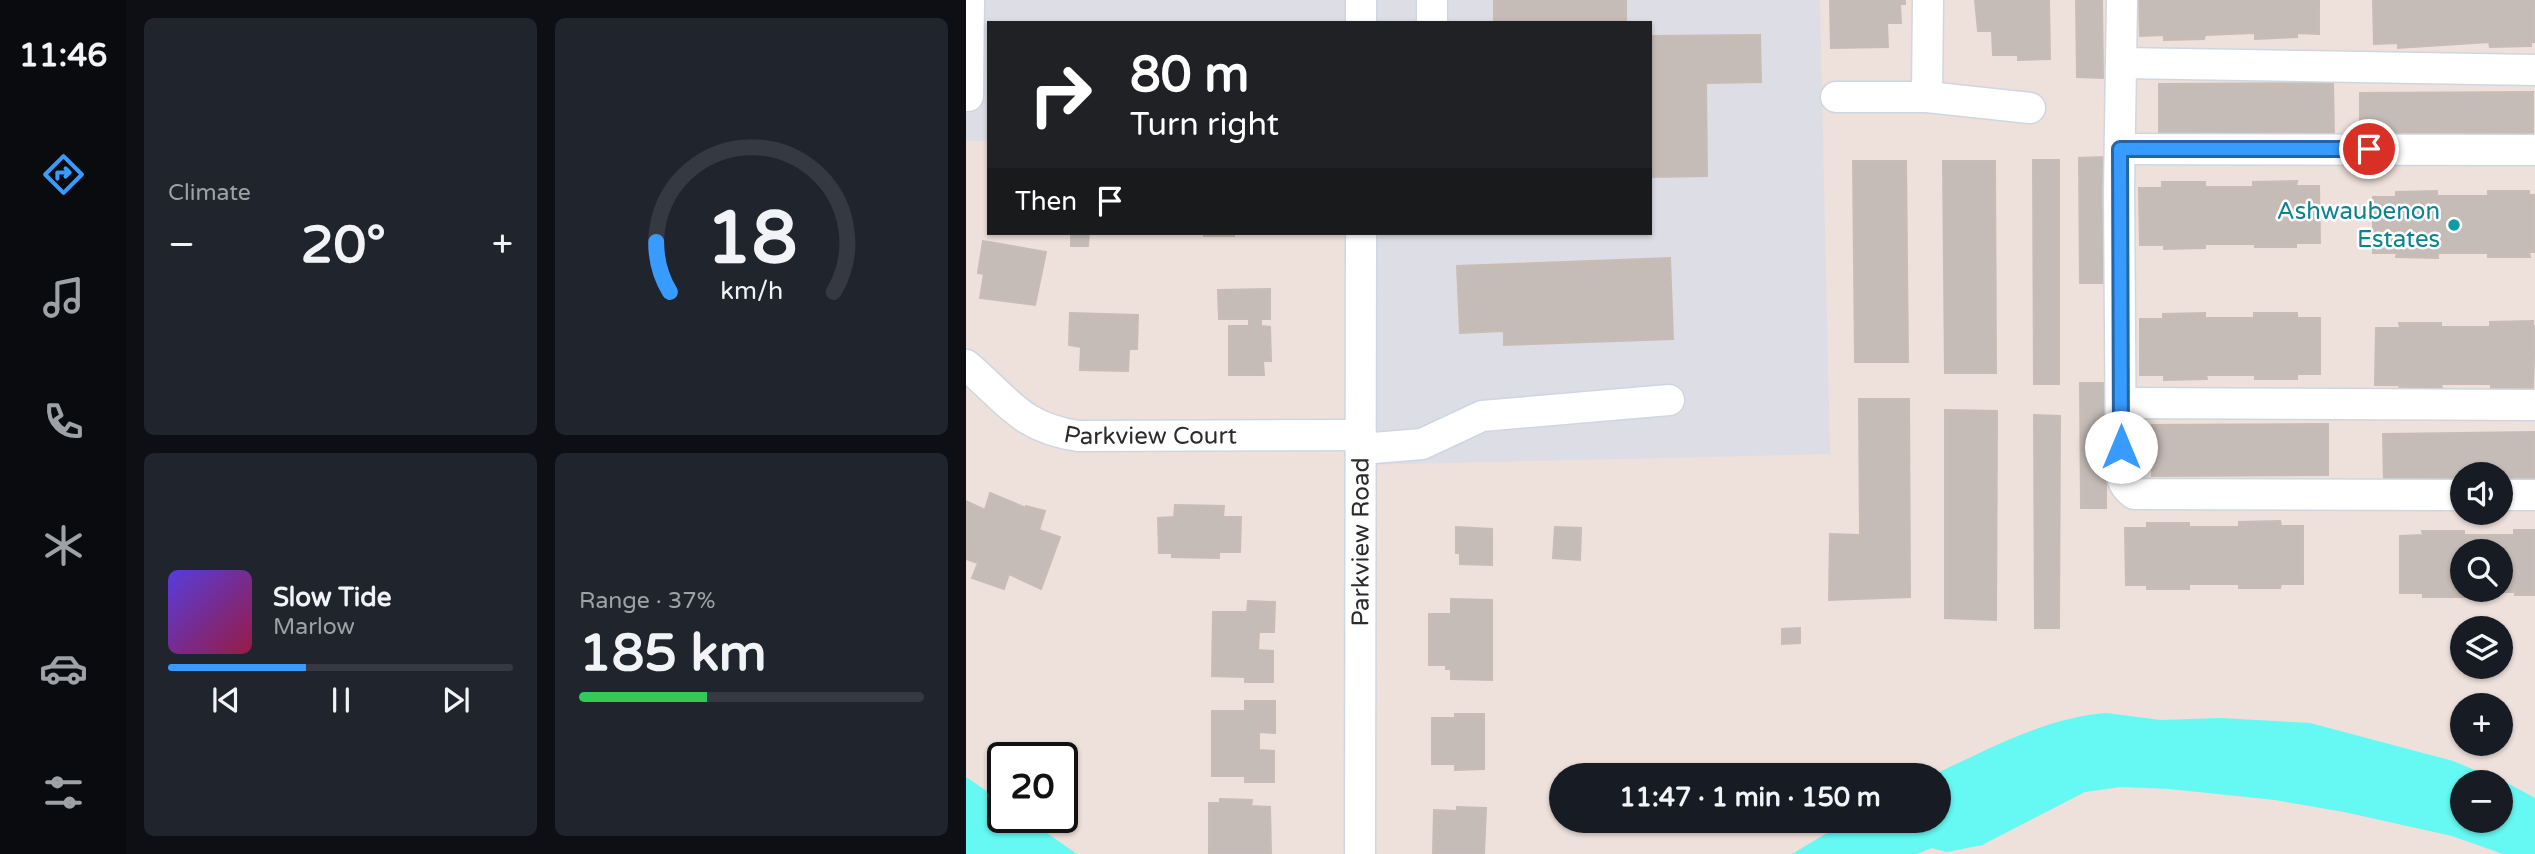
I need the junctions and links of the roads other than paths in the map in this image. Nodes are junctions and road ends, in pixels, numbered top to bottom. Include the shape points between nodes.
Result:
1 (969, 0) edge
2 (1361, 0) edge
3 (1432, 0) edge
4 (1928, 0) edge
5 (2122, 0) edge
6 (1361, 21) edge
7 (1432, 21) edge
8 (2121, 63) junction
9 (2535, 70) edge
10 (966, 96) edge
11 (1836, 97) dead end
12 (1927, 97) junction
13 (2030, 108) dead end
14 (2120, 149) junction
15 (2535, 150) edge
16 (1362, 235) edge
17 (966, 365) edge
18 (1669, 400) dead end
19 (2121, 403) junction
20 (2535, 405) edge
21 (1361, 442) junction
22 (2450, 495) edge
23 (2513, 495) edge
24 (2535, 495) edge
25 (1360, 854) edge

1 - 10 street
2 - 6 street
3 - 7 street
4 - 12 street
5 - 8 street
8 - 9 street
8 - 14 street
11 - 12 street
12 - 13 street
14 - 15 street
14 - 19 street
16 - 21 street, Parkview Road
17 - 21 street, Parkview Court via 1016,412 1059,433
18 - 21 street, Parkview Court via 1482,416 1422,444
19 - 20 street
19 - 22 street via 2122,481 2134,494
21 - 25 street, Parkview Road
23 - 24 street

